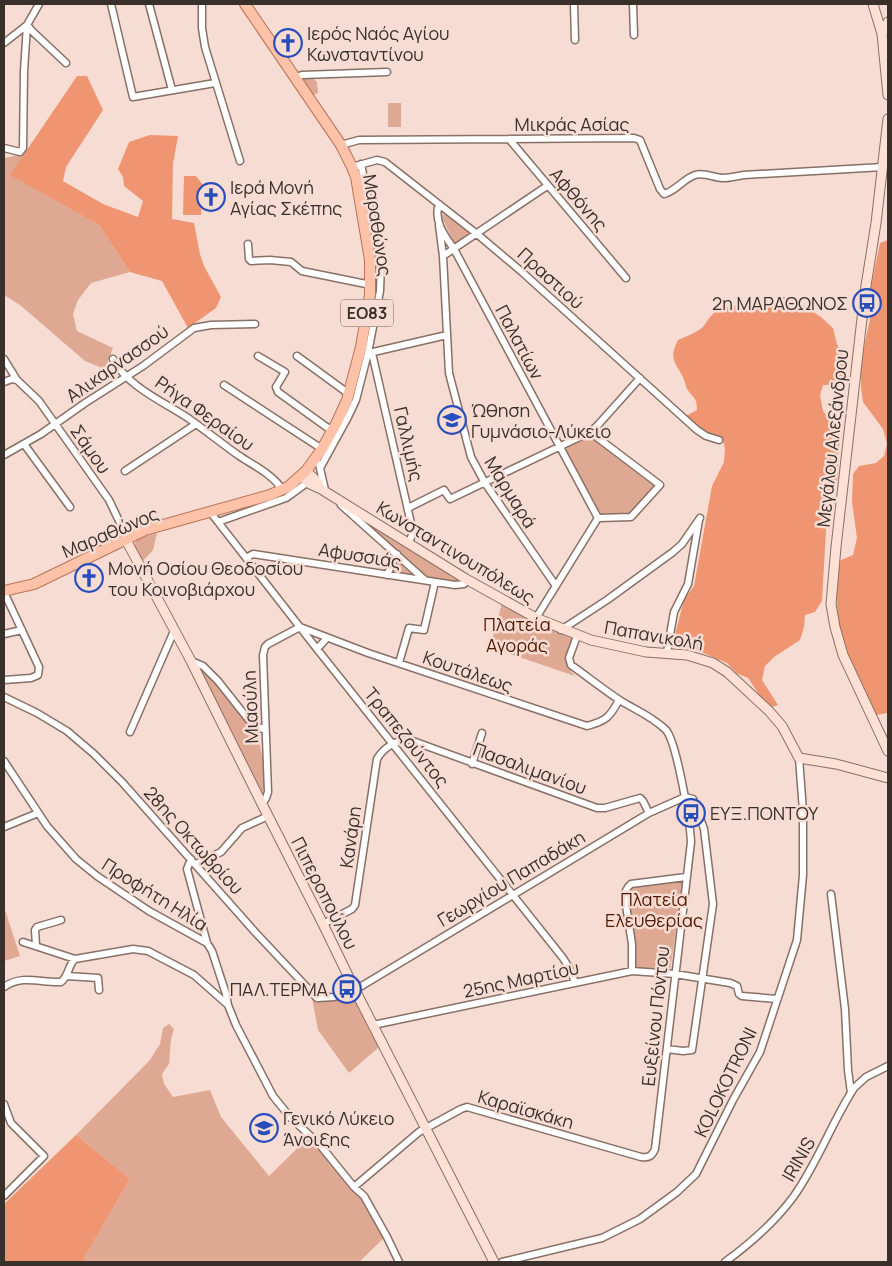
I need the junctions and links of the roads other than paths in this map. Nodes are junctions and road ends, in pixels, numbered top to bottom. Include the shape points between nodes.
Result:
1 (40, 4) edge
2 (111, 4) edge
3 (149, 4) edge
4 (202, 4) edge
5 (245, 4) edge
6 (574, 4) edge
7 (633, 4) edge
8 (873, 4) edge
9 (888, 22) edge
10 (27, 25) junction
11 (882, 34) junction
12 (634, 35) dead end
13 (575, 40) dead end
14 (4, 43) edge
15 (886, 52) edge
16 (66, 63) dead end
17 (387, 72) dead end
18 (295, 78) junction
19 (215, 83) junction
20 (172, 90) junction
21 (888, 95) edge
22 (888, 119) edge
23 (887, 135) edge
24 (509, 139) junction
25 (522, 139) junction
26 (341, 145) junction
27 (4, 148) edge
28 (519, 150) junction
29 (240, 161) dead end
30 (357, 165) junction
31 (883, 166) junction
32 (548, 186) junction
33 (439, 204) junction
34 (439, 225) junction
35 (478, 234) junction
36 (248, 244) dead end
37 (454, 249) junction
38 (443, 256) junction
39 (626, 278) dead end
40 (371, 286) junction
41 (255, 324) dead end
42 (447, 335) junction
43 (370, 353) junction
44 (258, 356) dead end
45 (297, 356) dead end
46 (4, 359) edge
47 (114, 359) dead end
48 (127, 376) junction
49 (640, 378) junction
50 (17, 380) junction
51 (4, 382) edge
52 (224, 385) dead end
53 (349, 394) junction
54 (196, 424) junction
55 (55, 425) junction
56 (332, 431) junction
57 (590, 432) junction
58 (719, 440) dead end
59 (24, 444) junction
60 (559, 447) junction
61 (321, 451) junction
62 (4, 455) edge
63 (320, 468) junction
64 (125, 471) dead end
65 (305, 477) junction
66 (485, 483) junction
67 (283, 490) junction
68 (326, 492) junction
69 (70, 507) dead end
70 (408, 508) junction
71 (210, 513) junction
72 (598, 518) junction
73 (218, 522) junction
74 (126, 540) junction
75 (409, 543) junction
76 (397, 554) junction
77 (246, 558) junction
78 (387, 575) junction
79 (466, 579) junction
80 (426, 581) junction
81 (435, 582) junction
82 (556, 586) junction
83 (4, 592) edge
84 (536, 618) junction
85 (300, 627) junction
86 (22, 630) junction
87 (561, 630) junction
88 (174, 631) junction
89 (4, 634) edge
90 (578, 636) junction
91 (327, 638) junction
92 (317, 649) junction
93 (667, 652) junction
94 (191, 661) junction
95 (399, 663) junction
96 (4, 680) edge
97 (4, 697) edge
98 (619, 700) junction
99 (265, 730) junction
100 (130, 732) dead end
101 (482, 733) dead end
102 (393, 744) junction
103 (888, 751) edge
104 (799, 758) junction
105 (4, 761) edge
106 (472, 764) junction
107 (888, 778) edge
108 (685, 797) junction
109 (262, 804) junction
110 (38, 813) junction
111 (650, 813) junction
112 (268, 816) junction
113 (4, 828) edge
114 (194, 861) junction
115 (686, 877) junction
116 (514, 894) junction
117 (831, 894) dead end
118 (61, 920) dead end
119 (323, 924) junction
120 (23, 942) dead end
121 (206, 943) junction
122 (36, 945) junction
123 (75, 959) junction
124 (632, 971) junction
125 (675, 974) junction
126 (66, 976) junction
127 (703, 978) junction
128 (574, 983) junction
129 (4, 987) edge
130 (99, 990) dead end
131 (355, 990) junction
132 (777, 999) junction
133 (228, 1005) junction
134 (374, 1025) junction
135 (667, 1049) junction
136 (888, 1066) edge
137 (851, 1093) junction
138 (4, 1104) edge
139 (426, 1127) junction
140 (653, 1155) joint
141 (354, 1187) junction
142 (4, 1196) edge
143 (399, 1262) edge
144 (494, 1262) edge
145 (502, 1262) edge
146 (725, 1262) edge

1 - 10 street
2 - 20 street via 133,97
3 - 20 street
4 - 19 street via 203,38
5 - 18 main road, Μαραθώνος / ΕΟ83
6 - 13 street
7 - 12 street
8 - 11 street
9 - 11 street
10 - 14 street
10 - 16 street
10 - 27 street via 23,148 17,153
11 - 15 street
15 - 21 street
17 - 18 street
18 - 26 main road, Μαραθώνος / ΕΟ83
19 - 20 street
19 - 29 street
22 - 23 street, Μεγάλου Αλεξάνδρου
23 - 31 street, Μεγάλου Αλεξάνδρου
24 - 25 street, Μικράς Ασίας
24 - 26 street, Μικράς Ασίας via 359,140
24 - 28 street, Αφθόνης
25 - 28 street
25 - 31 street, Μικράς Ασίας via 640,140 664,194 696,175 723,178
26 - 30 main road, Μαραθώνος / ΕΟ83
28 - 32 street, Αφθόνης
30 - 33 street, Πραστιού via 377,160 385,162
30 - 40 main road, Μαραθώνος / ΕΟ83 via 370,254
30 - 43 street via 381,264
31 - 103 street, Μεγάλου Αλεξάνδρου via 865,292 832,604 840,647
32 - 35 street
32 - 39 street, Αφθόνης
33 - 34 street
33 - 35 street, Πραστιού
34 - 37 street, Παλατίων
34 - 38 street, Μαρμαρά
35 - 37 street
35 - 49 street, Πραστιού
36 - 40 street via 251,262 291,262 302,270
37 - 38 street
37 - 60 street, Παλατίων
38 - 42 street, Μαρμαρά
40 - 53 main road, Μαραθώνος / ΕΟ83
41 - 48 street, Αλικαρνασσού via 197,327
42 - 43 street
42 - 66 street, Μαρμαρά via 449,373 471,456
43 - 63 street via 356,400
43 - 70 street, Γαλλιμής
44 - 56 street via 285,372 276,387 278,392
45 - 53 street
46 - 50 street, Σάμου
47 - 48 street, Ρήγα Φεραίου
48 - 54 street, Ρήγα Φεραίου
48 - 55 street, Αλικαρνασσού
49 - 57 street
49 - 58 street, Πραστιού via 699,432
50 - 51 street
50 - 55 street, Σάμου via 35,397
52 - 61 street
53 - 56 main road, Μαραθώνος / ΕΟ83
54 - 64 street
54 - 67 street, Ρήγα Φεραίου via 269,475
55 - 59 street, Αλικαρνασσού
55 - 74 street, Σάμου via 108,500
56 - 61 main road, Μαραθώνος / ΕΟ83
57 - 60 street
57 - 72 street via 660,485 631,517
59 - 62 street, Αλικαρνασσού
59 - 69 street
60 - 66 street
60 - 72 street, Παλατίων
61 - 63 street
61 - 65 main road, Μαραθώνος / ΕΟ83
63 - 68 street
65 - 67 main road, Μαραθώνος / ΕΟ83
65 - 68 street, Κωνσταντινουπόλεως via 317,481
65 - 73 street via 292,495
66 - 70 street via 450,499 444,490
66 - 82 street, Μαρμαρά
67 - 71 main road, Μαραθώνος / ΕΟ83
68 - 75 street, Κωνσταντινουπόλεως
68 - 76 street
70 - 75 street, Γαλλιμής via 413,532
71 - 73 street, Τραπεζούντος
71 - 74 main road, Μαραθώνος / ΕΟ83 via 146,530
72 - 82 street
73 - 77 street, Τραπεζούντος
74 - 83 main road, Μαραθώνος / ΕΟ83 via 34,584
74 - 88 street, Πιπεροπούλου
75 - 79 street, Κωνσταντινουπόλεως
76 - 78 street
76 - 80 street
77 - 78 street, Αφυσσιάς via 253,554
77 - 85 street, Τραπεζούντος
78 - 80 street, Αφυσσιάς
79 - 81 street, Αφυσσιάς via 464,584 455,585
79 - 84 street, Κωνσταντινουπόλεως
80 - 81 street, Αφυσσιάς
81 - 95 street via 424,630 408,628
82 - 84 street
83 - 86 street
84 - 87 street, Κωνσταντινουπόλεως
85 - 91 street, Κουτάλεως
85 - 92 street, Τραπεζούντος
85 - 99 street, Μιαούλη via 265,647
86 - 89 street
86 - 96 street via 38,667 38,675
87 - 90 street, Κωνσταντινουπόλεως
87 - 93 street via 673,552 700,518 688,584 674,612
88 - 94 street, Πιπεροπούλου
88 - 100 street
90 - 93 street, Παπανικολή via 646,652
90 - 98 street, Ευξείνου Πόντου via 569,661 571,665
91 - 92 street
91 - 95 street, Κουτάλεως
92 - 102 street, Τραπεζούντος
93 - 104 street, Παπανικολή via 703,658 727,672 782,726
94 - 99 street via 203,666 252,724
94 - 109 street, Πιπεροπούλου
95 - 98 street, Κουτάλεως via 587,726 602,722 611,715
97 - 114 street, 28ης Οκτωβρίου via 37,712 94,754
98 - 108 street, Ευξείνου Πόντου via 667,732
99 - 109 street, Μιαούλη via 268,792
101 - 106 street
102 - 106 street, Πασαλιμανίου via 410,740
102 - 116 street, Τραπεζούντος
102 - 119 street, Κανάρη via 377,759 355,906
104 - 107 street
104 - 132 street, KOLOKOTRONI via 804,820 802,891 797,940
105 - 110 street, Προφήτη Ηλία
106 - 111 street, Πασαλιμανίου via 597,808 640,798
108 - 111 street, Γεωργίου Παπαδάκη
108 - 115 street, Ευξείνου Πόντου via 691,842
108 - 127 street via 693,799 704,829 713,904
109 - 112 street, Πιπεροπούλου
110 - 113 street
110 - 121 street, Προφήτη Ηλία via 68,851 88,869
111 - 116 street, Γεωργίου Παπαδάκη
112 - 114 street via 242,828 221,852
112 - 119 street, Πιπεροπούλου
114 - 121 street via 187,869
114 - 131 street, 28ης Οκτωβρίου via 317,998 334,997
115 - 124 street via 627,887 625,899 632,944
115 - 125 street, Ευξείνου Πόντου
116 - 128 street, Τραπεζούντος via 563,958
116 - 131 street, Γεωργίου Παπαδάκη
117 - 137 street
118 - 122 street via 37,927
119 - 131 street, Πιπεροπούλου
120 - 122 street
121 - 133 street, Προφήτη Ηλία via 212,951
122 - 123 street
123 - 126 street
123 - 133 street via 133,949 148,951 194,975
124 - 125 street, 25ης Μαρτίου
124 - 128 street, 25ης Μαρτίου
125 - 127 street, 25ης Μαρτίου
125 - 135 street, Ευξείνου Πόντου
126 - 129 street via 61,982 24,979
126 - 130 street via 98,978
127 - 132 street, 25ης Μαρτίου via 734,984 743,997
127 - 135 street via 692,1050
128 - 134 street, 25ης Μαρτίου
131 - 134 street, Πιπεροπούλου
132 - 145 street, KOLOKOTRONI via 760,1052 694,1177 640,1219 602,1238
133 - 141 street, Προφήτη Ηλία via 272,1096 320,1145
134 - 139 street, Πιπεροπούλου
135 - 140 street, Ευξείνου Πόντου
136 - 137 street, IRINIS via 866,1077
137 - 146 street, IRINIS via 795,1195 770,1224
138 - 142 street via 11,1123 44,1156
139 - 140 street, Καραϊσκάκη via 461,1109 473,1108 641,1158
139 - 141 street, Καραϊσκάκη
139 - 144 street, Πιπεροπούλου
141 - 143 street, Προφήτη Ηλία via 364,1196

